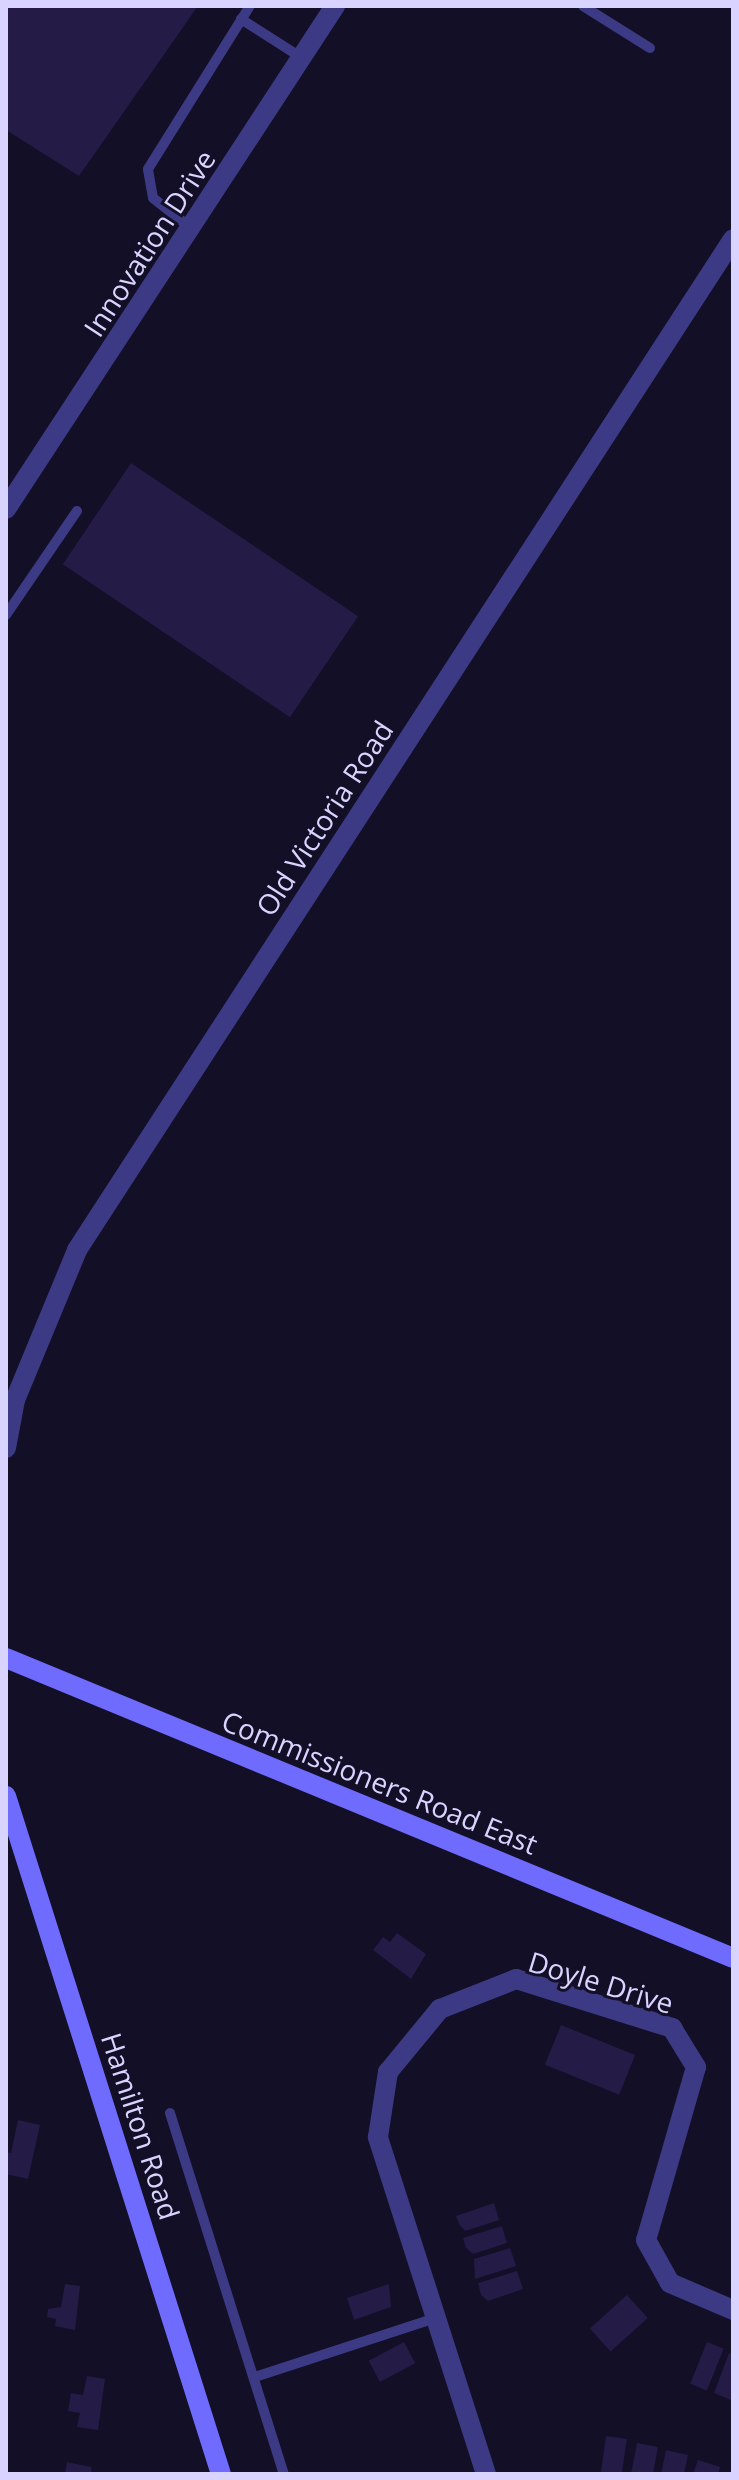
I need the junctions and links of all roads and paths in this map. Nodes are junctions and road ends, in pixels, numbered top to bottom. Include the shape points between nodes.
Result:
1 (250, 6) edge
2 (335, 6) edge
3 (583, 6) edge
4 (241, 19) junction
5 (650, 48) dead end
6 (302, 58) junction
7 (191, 228) junction
8 (733, 239) edge
9 (6, 509) edge
10 (77, 511) dead end
11 (6, 615) edge
12 (6, 1448) edge
13 (6, 1658) edge
14 (6, 1796) edge
15 (733, 1958) edge
16 (170, 2113) dead end
17 (733, 2310) edge
18 (436, 2318) junction
19 (255, 2377) junction
20 (221, 2474) edge
21 (284, 2474) edge
22 (486, 2474) edge

1 - 4 lane
2 - 6 street, Innovation Drive
3 - 5 lane
4 - 6 lane
4 - 7 lane via 148,169 153,198
6 - 7 street, Innovation Drive
7 - 9 street, Innovation Drive
8 - 12 street, Old Victoria Road via 77,1250 15,1400
10 - 11 lane
13 - 15 main road, Commissioners Road East
14 - 20 main road, Hamilton Road
16 - 19 lane
17 - 18 street, Doyle Drive via 670,2283 646,2240 696,2067 672,2028 516,1979 440,2009 388,2072 378,2137
18 - 19 lane
18 - 22 street, Doyle Drive
19 - 21 lane

